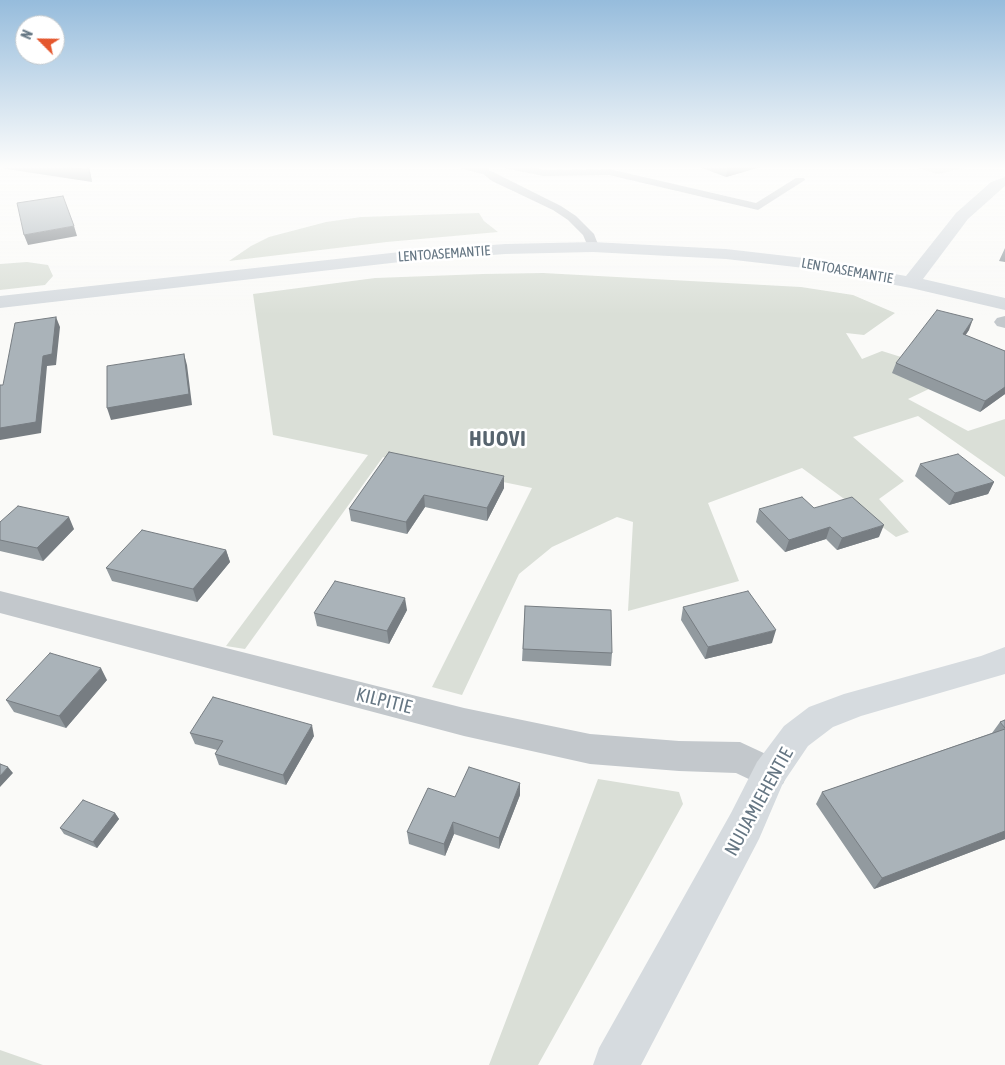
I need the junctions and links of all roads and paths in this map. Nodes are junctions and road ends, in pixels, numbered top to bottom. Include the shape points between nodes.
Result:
1 (568, 216) edge
2 (962, 216) edge
3 (593, 246) junction
4 (911, 282) junction
5 (0, 302) edge
6 (1005, 316) edge
7 (0, 602) edge
8 (1005, 660) edge
9 (770, 773) junction
10 (616, 1065) edge

1 - 3 lane via 588,234
2 - 4 main road
3 - 4 main road, LENTOASEMANTIE via 764,258
3 - 5 main road, LENTOASEMANTIE via 409,256
4 - 6 main road, LENTOASEMANTIE
7 - 9 street, KILPITIE via 464,722 590,750 740,758
8 - 9 main road, NUIJAMIEHENTIE via 822,717 796,736
9 - 10 main road, NUIJAMIEHENTIE via 745,826

